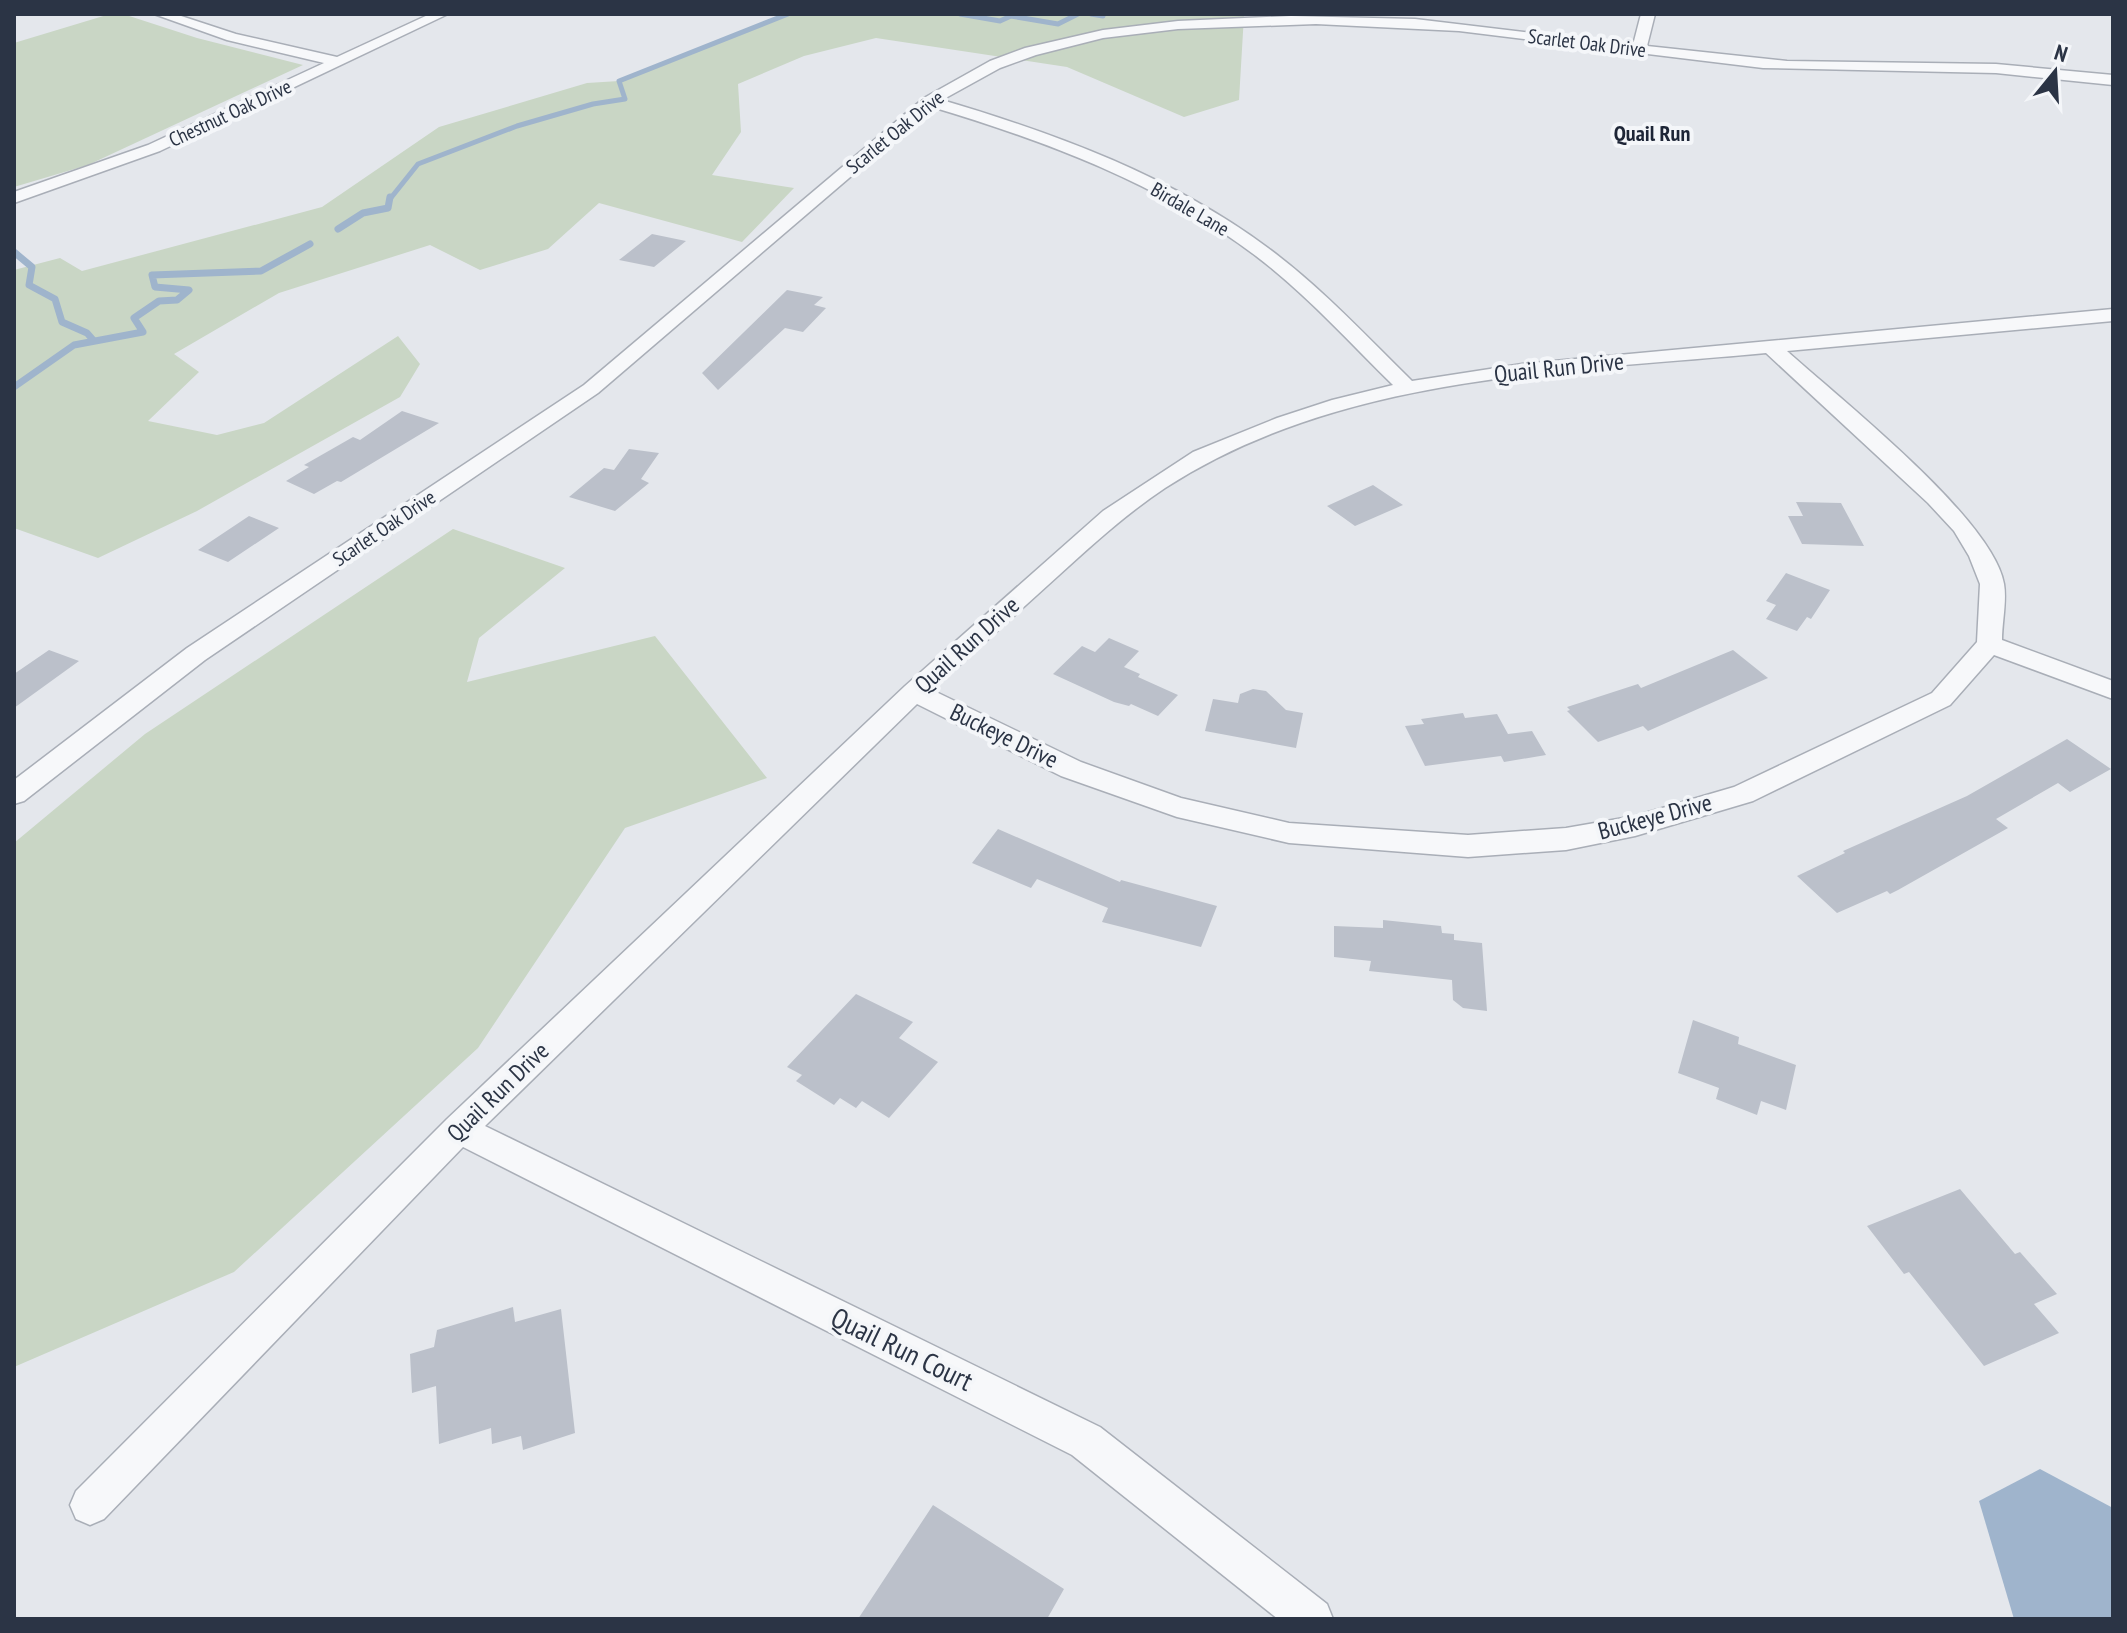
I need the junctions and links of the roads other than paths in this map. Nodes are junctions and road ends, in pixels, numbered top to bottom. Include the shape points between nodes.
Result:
1 (161, 14) edge
2 (441, 14) edge
3 (1648, 14) edge
4 (1639, 49) junction
5 (340, 62) junction
6 (2113, 80) edge
7 (929, 101) junction
8 (14, 198) edge
9 (2113, 315) edge
10 (1770, 346) junction
11 (1407, 388) junction
12 (1989, 644) junction
13 (2113, 690) edge
14 (914, 692) junction
15 (14, 794) edge
16 (459, 1129) junction
17 (90, 1505) dead end
18 (1312, 1619) edge

1 - 5 street
2 - 5 street, Chestnut Oak Drive
3 - 4 street
4 - 6 street, Scarlet Oak Drive via 1792,66 1988,68
4 - 7 street, Scarlet Oak Drive via 1413,23 1288,19 1189,24 1115,31 1042,47 986,68
5 - 8 street, Chestnut Oak Drive via 154,148
7 - 11 street, Birdale Lane via 1077,149 1207,215 1302,284
7 - 15 street, Scarlet Oak Drive via 591,389 196,654
9 - 10 street, Quail Run Drive
10 - 11 street, Quail Run Drive via 1522,370
10 - 12 street via 1963,527 1992,584
11 - 14 street, Quail Run Drive via 1284,422 1201,457 1156,484 1111,516
12 - 13 street
12 - 14 street, Buckeye Drive via 1941,699 1743,794 1635,826 1566,839 1468,846 1289,833 1177,807 1071,769
14 - 16 street, Quail Run Drive
16 - 17 street, Quail Run Drive
16 - 18 street, Quail Run Court via 1086,1441

